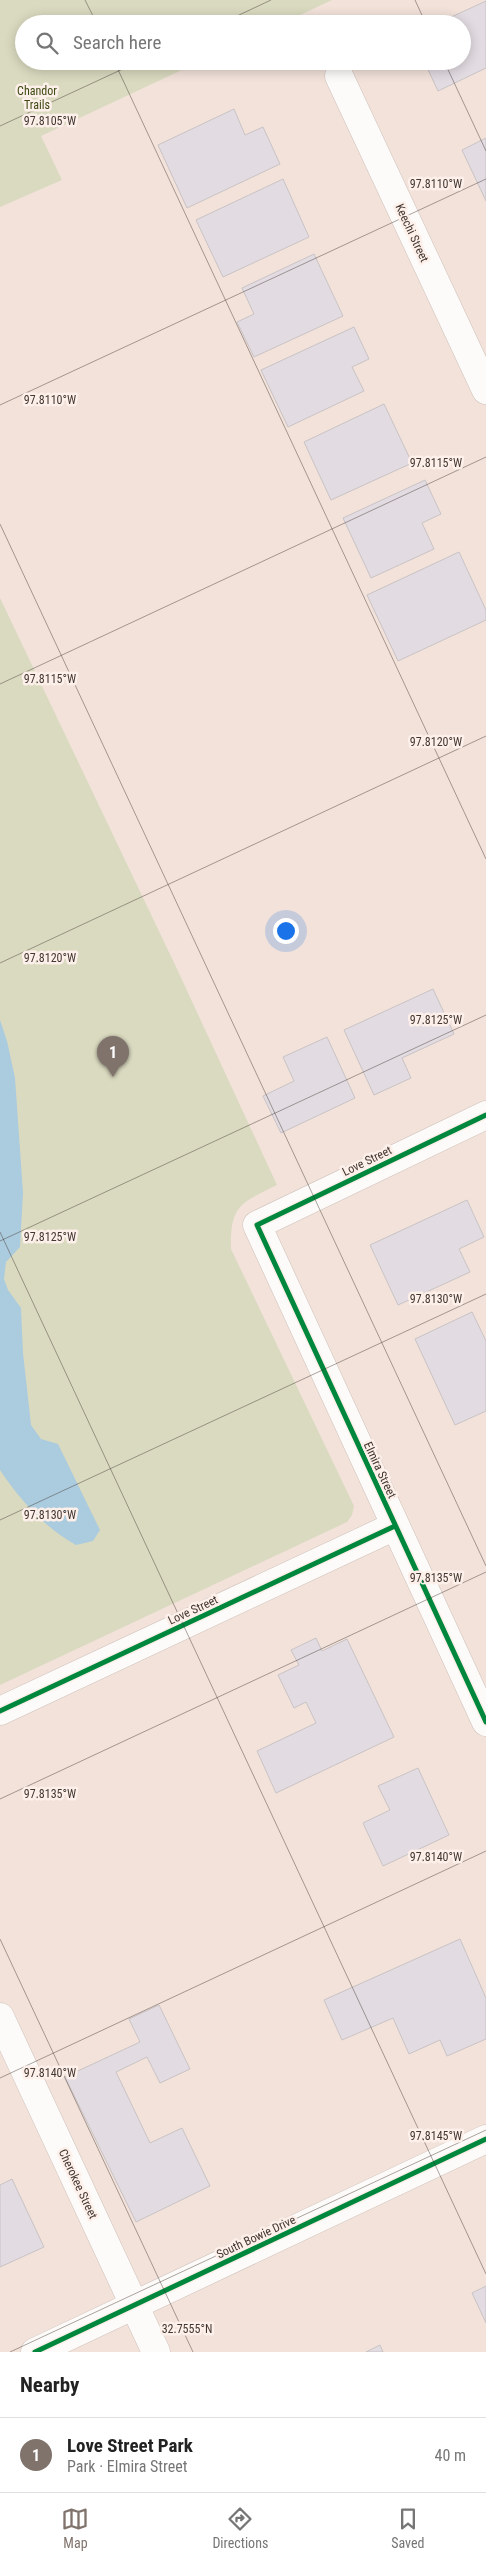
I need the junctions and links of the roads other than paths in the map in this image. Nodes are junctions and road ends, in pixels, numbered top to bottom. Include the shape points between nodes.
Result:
1 (339, 76) dead end
2 (486, 390) edge
3 (486, 1115) edge
4 (257, 1225) joint
5 (395, 1526) junction
6 (0, 1711) edge
7 (486, 1722) edge
8 (0, 2017) edge
9 (486, 2139) edge
10 (134, 2305) junction
11 (35, 2352) edge
12 (156, 2352) edge

1 - 2 street, Keechi Street
3 - 4 street, Love Street
4 - 5 street, Elmira Street
5 - 6 street, Love Street
5 - 7 street, Elmira Street
8 - 10 street, Cherokee Street
9 - 10 street, South Bowie Drive
10 - 11 street, South Bowie Drive
10 - 12 street, Cherokee Street

